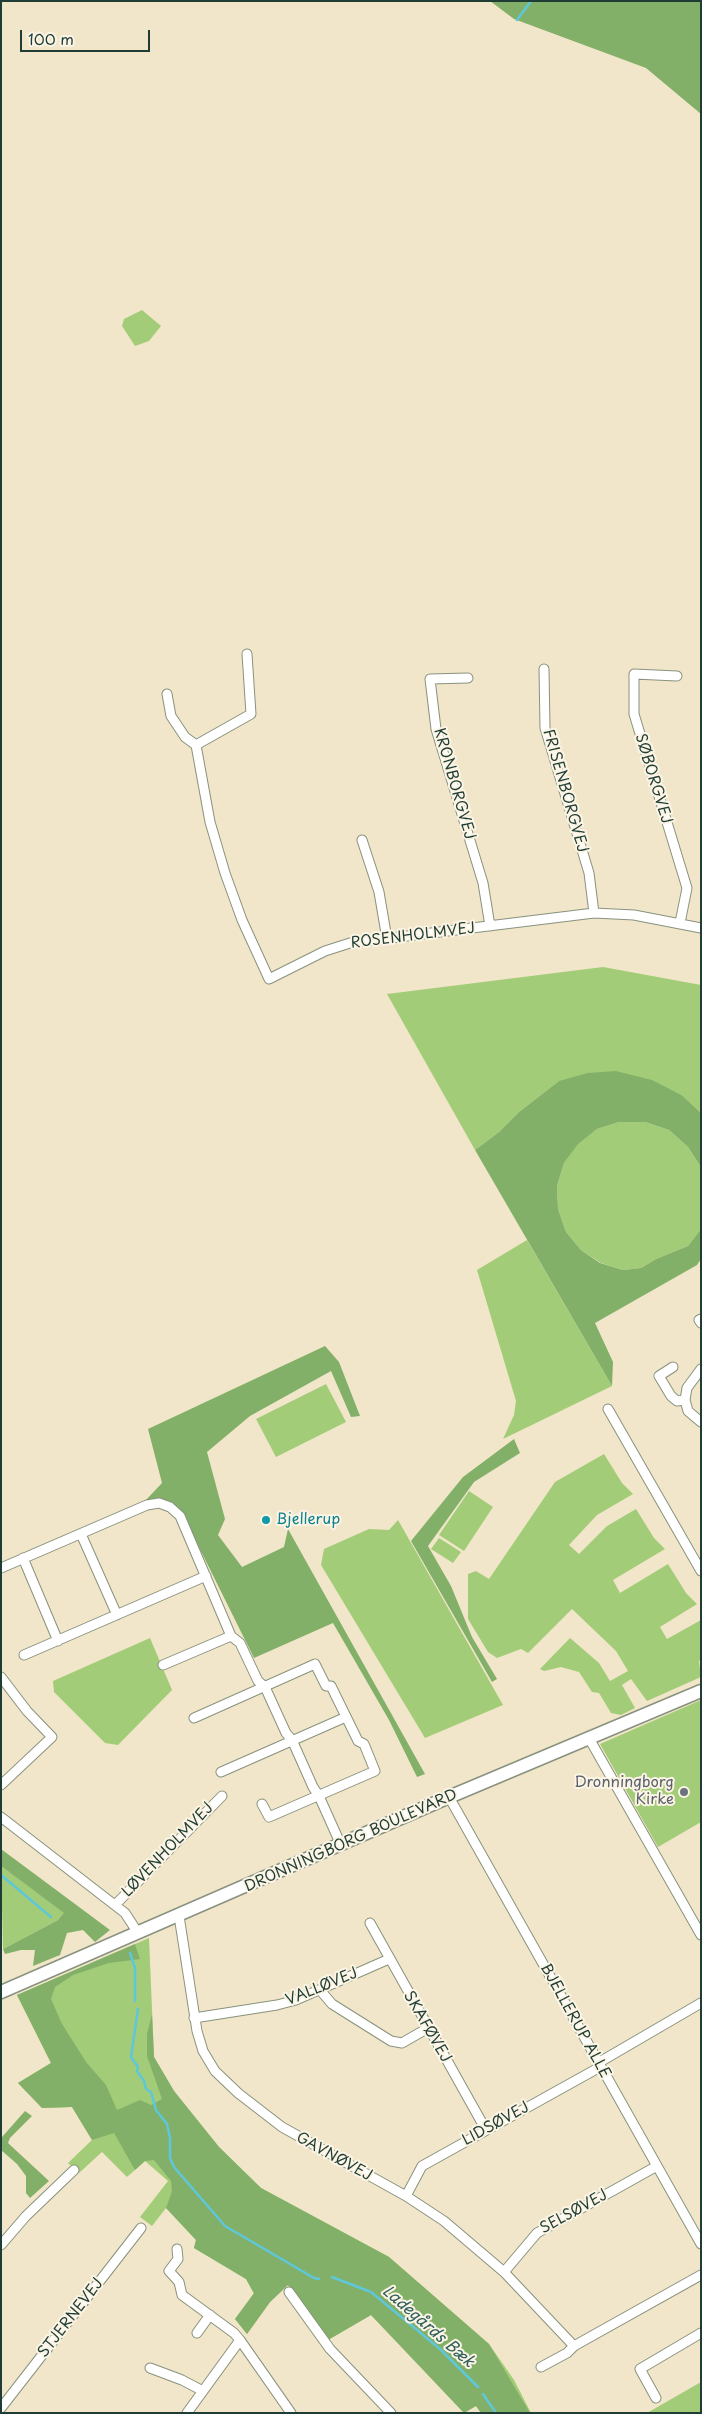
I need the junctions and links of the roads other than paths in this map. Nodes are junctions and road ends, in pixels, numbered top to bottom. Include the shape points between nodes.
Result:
1 (247, 654) dead end
2 (544, 669) dead end
3 (677, 676) dead end
4 (468, 678) dead end
5 (167, 694) dead end
6 (196, 745) junction
7 (362, 840) dead end
8 (594, 913) junction
9 (680, 923) junction
10 (490, 926) junction
11 (701, 928) edge
12 (387, 940) junction
13 (701, 1319) edge
14 (701, 1323) edge
15 (673, 1367) dead end
16 (701, 1369) edge
17 (685, 1400) junction
18 (608, 1409) dead end
19 (701, 1422) edge
20 (81, 1534) junction
21 (23, 1558) junction
22 (1, 1568) edge
23 (701, 1571) edge
24 (206, 1576) junction
25 (117, 1614) junction
26 (231, 1636) junction
27 (58, 1641) junction
28 (24, 1656) dead end
29 (163, 1665) dead end
30 (1, 1677) edge
31 (265, 1687) junction
32 (4, 1689) edge
33 (701, 1691) edge
34 (346, 1716) junction
35 (194, 1718) dead end
36 (292, 1740) junction
37 (590, 1740) junction
38 (221, 1772) dead end
39 (1, 1785) edge
40 (222, 1796) dead end
41 (319, 1796) junction
42 (449, 1797) junction
43 (262, 1804) dead end
44 (1, 1817) edge
45 (341, 1846) junction
46 (115, 1905) junction
47 (179, 1916) junction
48 (370, 1923) dead end
49 (138, 1933) junction
50 (701, 1936) edge
51 (389, 1959) junction
52 (320, 1990) junction
53 (1, 1992) edge
54 (701, 2003) edge
55 (194, 2018) junction
56 (428, 2028) junction
57 (599, 2065) junction
58 (486, 2130) junction
59 (656, 2166) junction
60 (74, 2170) dead end
61 (406, 2196) junction
62 (142, 2228) dead end
63 (3, 2238) edge
64 (701, 2244) edge
65 (177, 2249) dead end
66 (504, 2272) junction
67 (701, 2275) edge
68 (289, 2292) dead end
69 (210, 2315) junction
70 (197, 2333) dead end
71 (701, 2333) edge
72 (240, 2340) junction
73 (574, 2346) junction
74 (150, 2368) dead end
75 (542, 2368) dead end
76 (202, 2391) junction
77 (656, 2398) dead end
78 (1, 2408) edge
79 (187, 2413) edge
80 (291, 2413) edge
81 (391, 2413) edge

1 - 6 street via 251,714
2 - 8 street, FRISENBORGVEJ via 545,728 589,873
3 - 9 street, SØBORGVEJ via 634,674 634,714 687,888
4 - 10 street, KRONBORGVEJ via 430,678 436,729 483,883
5 - 6 street via 171,716 185,738
6 - 12 street, ROSENHOLMVEJ via 210,822 225,872 242,920 269,979 324,951 350,943
7 - 12 street via 379,892
8 - 9 street, ROSENHOLMVEJ via 634,915
8 - 10 street, ROSENHOLMVEJ
9 - 11 street, ROSENHOLMVEJ
10 - 12 street, ROSENHOLMVEJ
13 - 14 street
15 - 17 street via 658,1376 671,1396 677,1401
16 - 17 street via 687,1388
17 - 19 street via 688,1410
18 - 23 street
20 - 21 street
20 - 24 street via 147,1505 159,1503 180,1516
20 - 25 street
21 - 22 street
21 - 27 street
24 - 25 street
24 - 26 street
25 - 27 street
26 - 29 street
26 - 31 street via 240,1643 258,1681
27 - 28 street
30 - 32 street
31 - 34 street via 315,1664
31 - 35 street
31 - 36 street
32 - 39 street via 52,1737
33 - 37 street, DRONNINGBORG BOULEVARD
34 - 36 street
34 - 41 street via 358,1741 364,1744 374,1771
36 - 38 street
36 - 41 street
37 - 42 street, DRONNINGBORG BOULEVARD
37 - 50 street
40 - 46 street, LØVENHOLMVEJ
41 - 43 street via 268,1817
41 - 45 street
42 - 45 street, DRONNINGBORG BOULEVARD
42 - 57 street, BJELLERUP ALLE
44 - 46 street, LØVENHOLMVEJ
45 - 47 street, DRONNINGBORG BOULEVARD
46 - 49 street, LØVENHOLMVEJ via 125,1913
47 - 49 street, DRONNINGBORG BOULEVARD
47 - 55 street, GAVNØVEJ
48 - 51 street, SKAFØVEJ
49 - 53 street, DRONNINGBORG BOULEVARD
51 - 52 street, VALLØVEJ
51 - 56 street, SKAFØVEJ
52 - 55 street, VALLØVEJ via 277,2005
52 - 56 street via 332,2004 391,2042 402,2043
54 - 57 street, LIDSØVEJ
55 - 61 street, GAVNØVEJ via 209,2062 246,2100 282,2127
56 - 58 street, SKAFØVEJ
57 - 58 street, LIDSØVEJ
57 - 59 street, BJELLERUP ALLE
58 - 61 street, LIDSØVEJ via 422,2166
59 - 64 street, BJELLERUP ALLE
59 - 66 street, SELSØVEJ via 537,2232
60 - 63 street
61 - 66 street, GAVNØVEJ via 444,2221
62 - 78 street, STJERNEVEJ
65 - 69 street via 178,2258 169,2271 179,2282 182,2295
66 - 73 street, GAVNØVEJ
67 - 73 street
68 - 81 street via 330,2350
69 - 70 street
69 - 72 street
71 - 77 street via 640,2369
72 - 76 street
72 - 80 street
73 - 75 street
74 - 76 street
76 - 79 street

